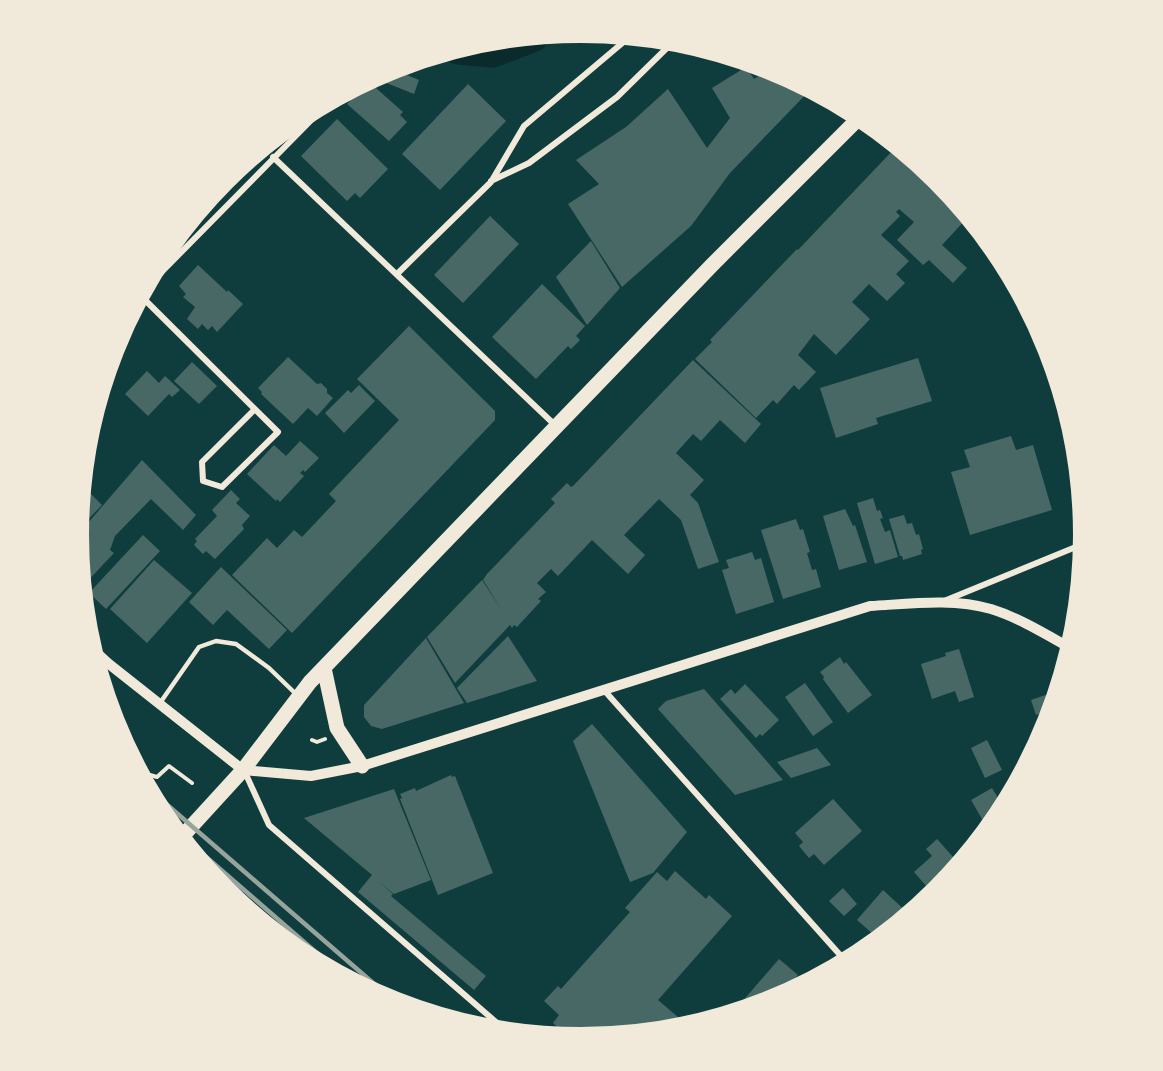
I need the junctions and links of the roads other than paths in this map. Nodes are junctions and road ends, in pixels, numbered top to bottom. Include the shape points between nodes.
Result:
1 (625, 41) edge
2 (668, 47) edge
3 (310, 120) edge
4 (855, 122) edge
5 (273, 157) junction
6 (491, 182) junction
7 (162, 272) edge
8 (397, 274) junction
9 (144, 302) edge
10 (255, 409) junction
11 (557, 426) junction
12 (1078, 546) edge
13 (940, 603) junction
14 (1065, 645) edge
15 (100, 655) edge
16 (324, 668) junction
17 (602, 688) junction
18 (299, 697) junction
19 (159, 704) junction
20 (362, 766) junction
21 (243, 770) junction
22 (185, 834) edge
23 (842, 957) edge
24 (499, 1025) edge

1 - 6 street via 524,126
2 - 6 street via 616,97 529,163
3 - 5 street
4 - 11 main road
5 - 7 street
5 - 8 street
6 - 8 street
8 - 11 street
9 - 10 street
10 - 10 street via 279,432 222,487 203,481 202,462
11 - 16 main road
12 - 13 street
13 - 14 street via 989,609
13 - 17 street via 870,606
15 - 19 street
16 - 18 main road
16 - 20 main road via 337,728
17 - 20 street
17 - 23 street
18 - 19 lane via 236,644 216,641 199,647
18 - 21 main road
19 - 21 street
20 - 21 street via 311,776
21 - 22 main road
21 - 24 street via 269,825

